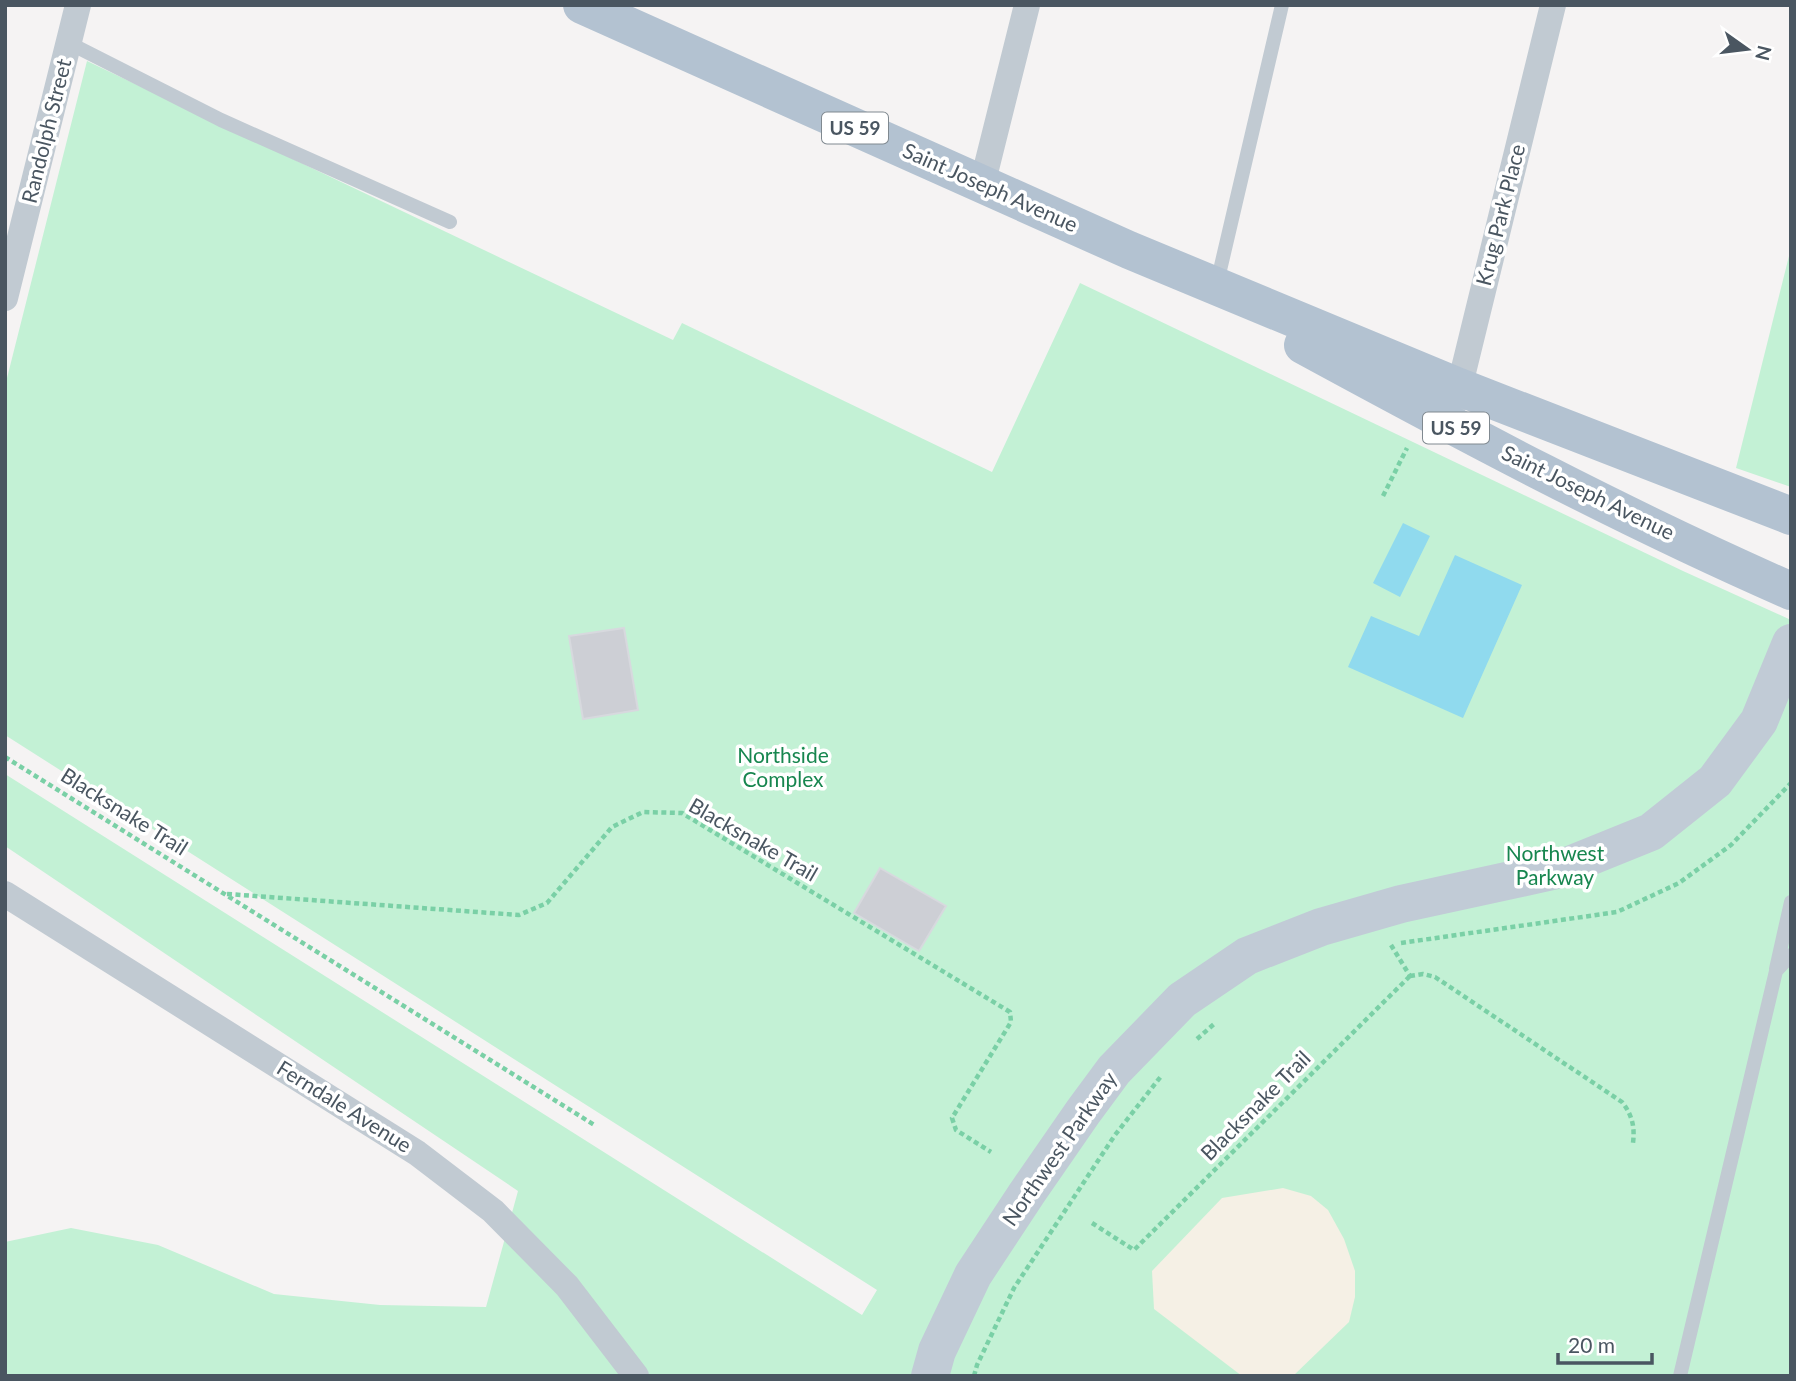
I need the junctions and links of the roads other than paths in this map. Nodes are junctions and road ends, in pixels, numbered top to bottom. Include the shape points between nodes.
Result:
1 (78, 5) edge
2 (582, 5) edge
3 (1027, 5) edge
4 (1282, 5) edge
5 (1553, 5) edge
6 (69, 43) junction
7 (982, 185) junction
8 (450, 222) dead end
9 (1129, 250) junction
10 (10, 254) edge
11 (1216, 285) junction
12 (5, 298) edge
13 (1459, 387) junction
14 (1450, 425) junction
15 (1791, 516) edge
16 (1791, 591) edge
17 (1791, 643) edge
18 (5, 894) edge
19 (1791, 902) edge
20 (1791, 955) edge
21 (1776, 971) junction
22 (636, 1376) edge
23 (930, 1376) edge
24 (1680, 1376) edge

1 - 6 street, Randolph Street
2 - 7 main road, Saint Joseph Avenue / US 59
3 - 7 street
4 - 11 lane
5 - 13 street, Krug Park Place
6 - 8 lane via 221,120
6 - 10 street, Randolph Street
7 - 9 main road, Saint Joseph Avenue / US 59
9 - 11 main road, Saint Joseph Avenue / US 59
9 - 14 main road, Saint Joseph Avenue / US 59
10 - 12 street, Randolph Street
11 - 13 main road, Saint Joseph Avenue / US 59
13 - 14 street, Krug Park Place
13 - 15 main road, Saint Joseph Avenue / US 59
14 - 16 main road, Saint Joseph Avenue / US 59
17 - 23 street, Northwest Parkway via 1759,721 1715,781 1651,832 1557,870 1401,904 1321,927 1247,956 1182,1000 1114,1070 1027,1193 973,1275
18 - 22 street, Ferndale Avenue via 417,1153 493,1211 558,1276
19 - 21 lane
20 - 21 lane
21 - 24 lane

